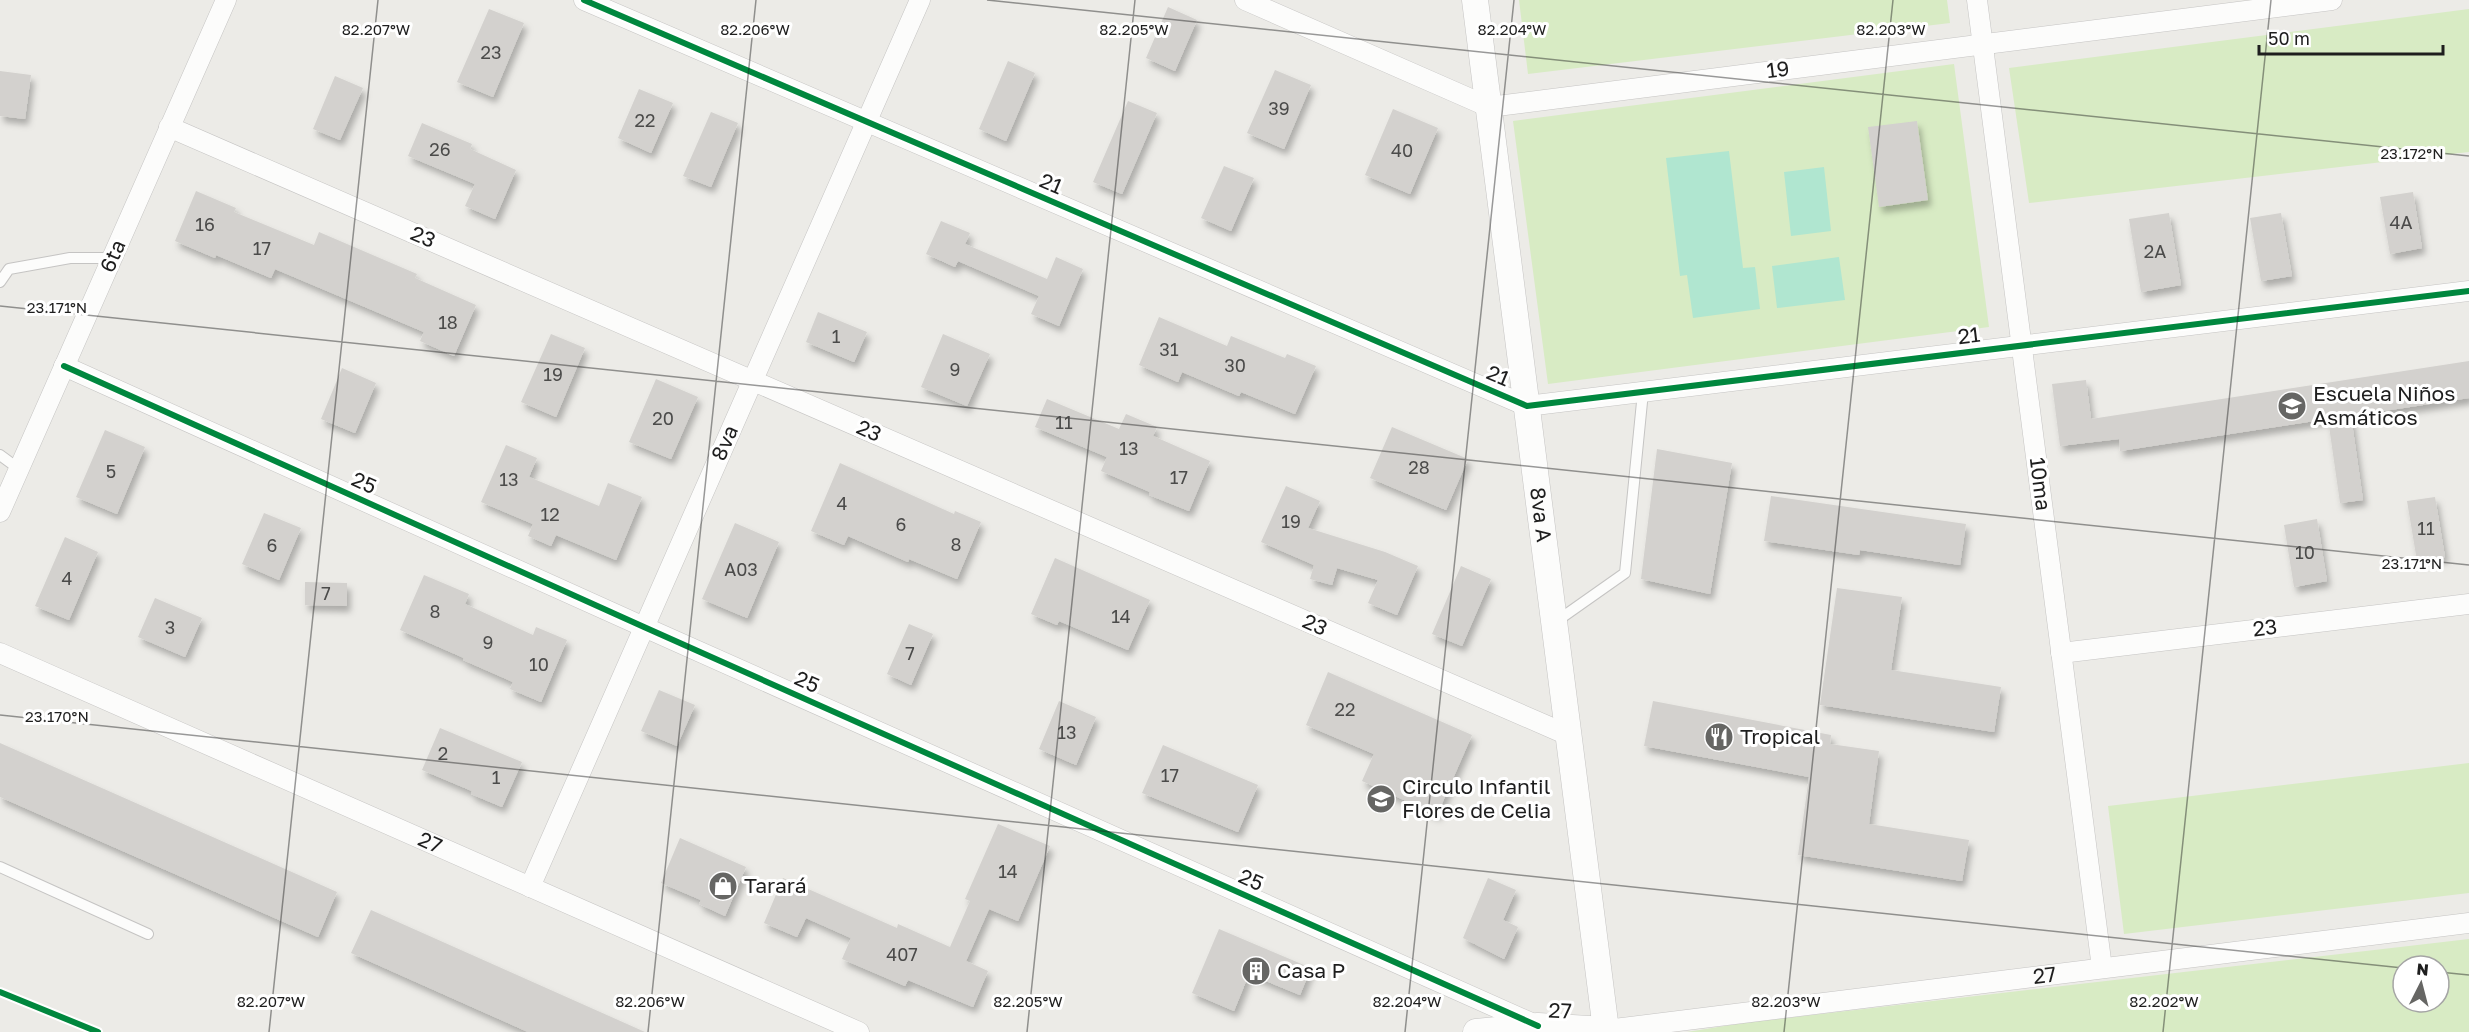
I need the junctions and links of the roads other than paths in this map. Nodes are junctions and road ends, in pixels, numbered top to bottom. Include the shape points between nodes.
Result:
1 (226, 0) edge
2 (584, 0) edge
3 (920, 0) edge
4 (1245, 0) edge
5 (1475, 0) edge
6 (1977, 0) edge
7 (2332, 0) edge
8 (1983, 44) junction
9 (1489, 107) junction
10 (866, 122) junction
11 (170, 127) junction
12 (112, 258) junction
13 (0, 282) edge
14 (2469, 291) edge
15 (2022, 346) junction
16 (64, 366) junction
17 (753, 380) junction
18 (1643, 392) junction
19 (1527, 406) junction
20 (0, 455) edge
21 (19, 469) junction
22 (0, 512) edge
23 (2469, 604) edge
24 (1554, 623) junction
25 (644, 627) junction
26 (0, 652) edge
27 (2061, 653) junction
28 (1568, 735) junction
29 (0, 867) edge
30 (530, 886) junction
31 (2469, 923) edge
32 (148, 934) dead end
33 (2102, 968) junction
34 (1538, 1026) junction
35 (1606, 1031) edge
36 (859, 1032) edge
37 (1476, 1032) edge

1 - 11 street, 6ta
2 - 10 street, 21
3 - 10 street, 8va
4 - 9 street
5 - 9 street, 8va A
6 - 8 street, 10ma
7 - 8 street, 19
8 - 9 street, 19
8 - 15 street, 10ma
9 - 19 street, 8va A
10 - 17 street, 8va
10 - 19 street, 21
11 - 12 street, 6ta
11 - 17 street, 23
12 - 13 lane via 70,258 9,269
12 - 16 street, 6ta
14 - 15 street, 21
15 - 18 street, 21
15 - 27 street, 10ma
16 - 21 street, 6ta
16 - 25 street, 25
17 - 25 street, 8va
17 - 28 street, 23
18 - 19 street, 21
18 - 24 lane via 1625,573
19 - 24 street, 8va A
20 - 21 lane
21 - 22 street, 6ta
23 - 27 street, 23
24 - 28 street, 8va A
25 - 30 street, 8va
25 - 34 street, 25
26 - 30 street, 27
27 - 33 street, 10ma
28 - 35 street, 8va A
29 - 32 lane
30 - 36 street, 27
31 - 33 street, 27
33 - 35 street, 27
34 - 35 street, 27
34 - 37 street, 27

